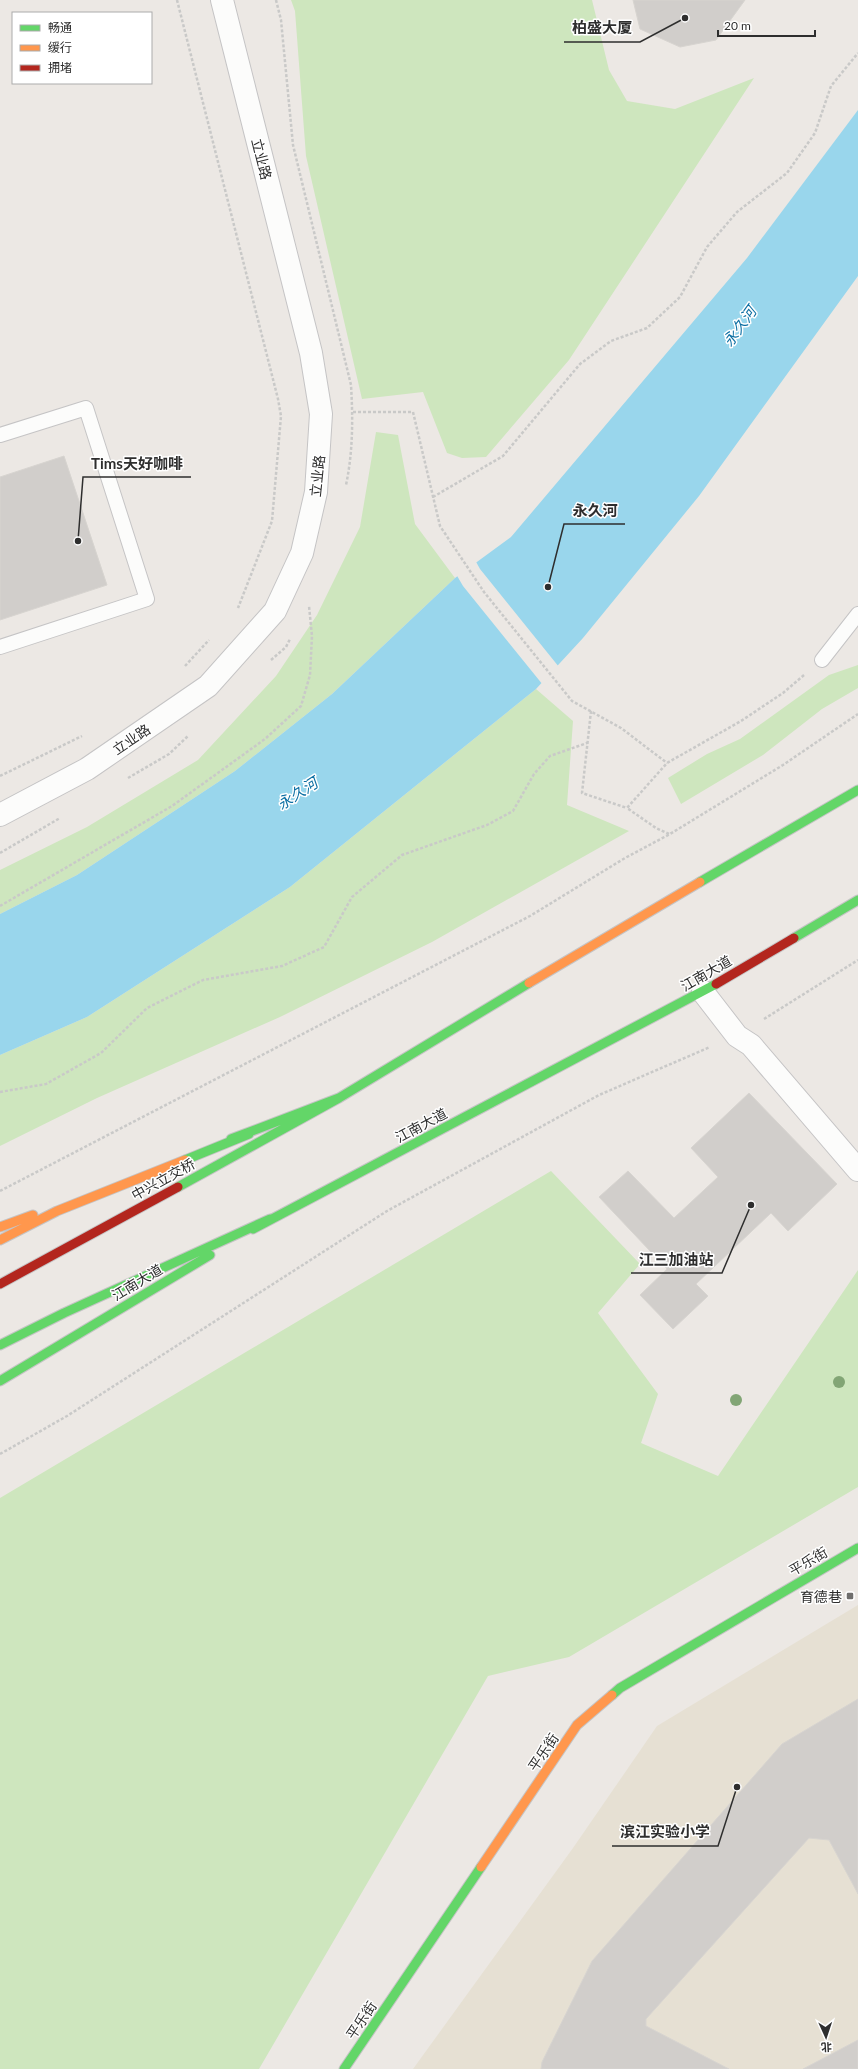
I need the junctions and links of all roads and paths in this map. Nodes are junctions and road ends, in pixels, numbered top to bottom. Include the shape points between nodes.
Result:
1 (177, 0) edge
2 (222, 0) edge
3 (276, 0) edge
4 (858, 53) edge
5 (353, 412) junction
6 (0, 435) edge
7 (345, 492) dead end
8 (433, 497) junction
9 (238, 608) dead end
10 (305, 610) dead end
11 (858, 614) edge
12 (292, 634) dead end
13 (211, 638) dead end
14 (0, 647) edge
15 (822, 660) joint
16 (269, 663) dead end
17 (184, 666) dead end
18 (591, 711) junction
19 (858, 714) edge
20 (192, 732) dead end
21 (86, 734) dead end
22 (587, 743) junction
23 (667, 763) junction
24 (0, 776) edge
25 (122, 781) dead end
26 (858, 790) edge
27 (627, 808) junction
28 (0, 815) edge
29 (61, 817) dead end
30 (670, 834) junction
31 (0, 853) edge
32 (858, 900) edge
33 (0, 906) edge
34 (858, 960) edge
35 (702, 992) junction
36 (737, 1036) junction
37 (0, 1092) edge
38 (339, 1098) junction
39 (858, 1170) edge
40 (0, 1191) edge
41 (270, 1219) junction
42 (0, 1227) edge
43 (0, 1240) edge
44 (0, 1284) edge
45 (0, 1345) edge
46 (0, 1381) edge
47 (0, 1454) edge
48 (858, 1548) edge
49 (344, 2069) edge

1 - 9 path via 281,416 272,520
2 - 28 street, 立业路 via 310,353 321,414 316,492 302,553 274,611 208,686 87,769
3 - 5 path via 281,20 293,146 351,385
4 - 8 path via 831,86 815,133 787,173 737,212 707,247 680,297 647,328 611,341 580,364 503,456
5 - 7 path
5 - 8 path via 413,412
6 - 14 lane via 86,408 147,599
8 - 18 path via 440,526 484,592 572,701
10 - 33 path via 308,604 312,636 310,675 300,706 265,739 172,806
11 - 15 lane
12 - 16 path via 286,647
13 - 17 path
15 - 23 path via 783,693 741,721
18 - 22 path
18 - 23 path via 621,728
19 - 30 path via 783,766
20 - 25 path via 169,754
21 - 24 path
22 - 27 path via 582,793
22 - 37 path via 550,756 534,774 513,811 487,825 402,855 352,897 324,947 282,966 203,980 147,1008 101,1053 46,1084
23 - 27 path
26 - 38 main road via 552,969
27 - 30 path via 656,828
29 - 31 path
30 - 40 path via 625,858 530,916
32 - 35 main road, 江南大道
34 - 36 path
35 - 36 street
35 - 41 main road, 江南大道
36 - 39 street via 751,1045
36 - 47 path via 600,1095 387,1211 67,1416
38 - 42 main road
38 - 43 main road via 57,1211
38 - 44 main road, 中兴立交桥
41 - 45 main road
41 - 46 main road, 江南大道
48 - 49 main road, 平乐街 via 620,1688 577,1725

